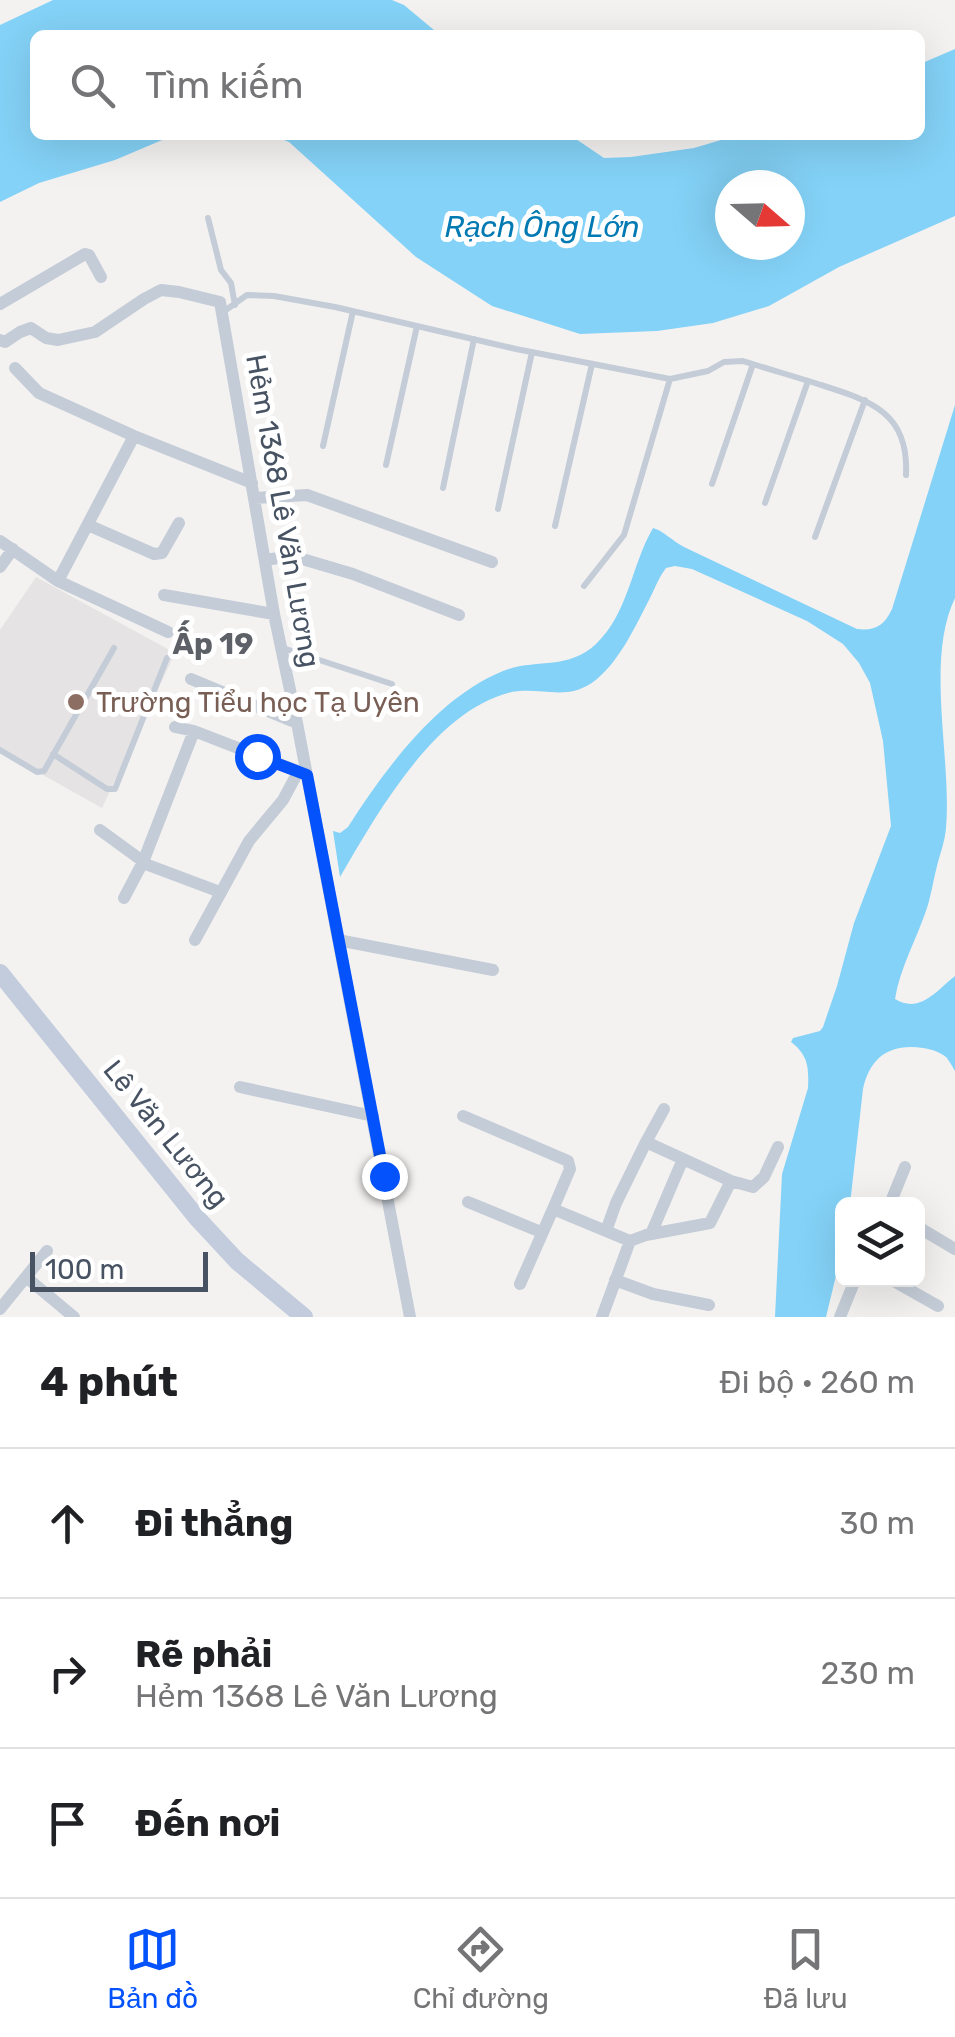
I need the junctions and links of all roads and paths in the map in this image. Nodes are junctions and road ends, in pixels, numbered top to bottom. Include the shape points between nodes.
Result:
1 (208, 218) dead end
2 (101, 277) dead end
3 (0, 304) edge
4 (216, 304) junction
5 (235, 304) junction
6 (352, 311) junction
7 (417, 326) junction
8 (474, 339) junction
9 (0, 340) edge
10 (532, 352) junction
11 (592, 364) junction
12 (753, 364) junction
13 (15, 368) dead end
14 (670, 379) junction
15 (808, 381) junction
16 (865, 400) junction
17 (134, 436) junction
18 (324, 446) dead end
19 (386, 464) dead end
20 (906, 476) dead end
21 (252, 484) junction
22 (712, 484) dead end
23 (443, 488) dead end
24 (255, 498) junction
25 (765, 503) dead end
26 (498, 509) dead end
27 (179, 523) dead end
28 (88, 525) junction
29 (555, 526) dead end
30 (816, 537) dead end
31 (0, 541) edge
32 (14, 550) junction
33 (265, 560) junction
34 (492, 562) dead end
35 (0, 567) edge
36 (58, 582) junction
37 (584, 586) dead end
38 (164, 595) dead end
39 (274, 614) junction
40 (460, 615) dead end
41 (168, 632) dead end
42 (282, 647) junction
43 (114, 648) dead end
44 (167, 658) dead end
45 (191, 680) dead end
46 (392, 684) dead end
47 (298, 723) junction
48 (175, 727) dead end
49 (194, 731) junction
50 (0, 750) edge
51 (53, 754) junction
52 (303, 773) junction
53 (100, 830) dead end
54 (143, 862) junction
55 (220, 892) junction
56 (124, 898) dead end
57 (195, 940) dead end
58 (338, 940) junction
59 (494, 970) dead end
60 (0, 973) edge
61 (240, 1087) dead end
62 (664, 1109) dead end
63 (373, 1116) junction
64 (464, 1116) dead end
65 (646, 1142) junction
66 (778, 1147) dead end
67 (683, 1159) junction
68 (905, 1167) dead end
69 (731, 1181) junction
70 (893, 1197) edge
71 (468, 1202) dead end
72 (553, 1208) junction
73 (606, 1231) junction
74 (925, 1231) edge
75 (542, 1232) junction
76 (651, 1234) junction
77 (630, 1241) junction
78 (955, 1248) edge
79 (47, 1251) dead end
80 (616, 1275) junction
81 (26, 1277) junction
82 (520, 1284) dead end
83 (852, 1287) edge
84 (904, 1287) edge
85 (709, 1305) dead end
86 (938, 1306) dead end
87 (0, 1309) edge
88 (74, 1317) edge
89 (304, 1317) edge
90 (410, 1317) edge
91 (602, 1317) edge
92 (840, 1317) edge

1 - 5 lane
2 - 3 street via 85,254
4 - 5 lane
4 - 9 street via 161,290 95,332 58,340 31,328
4 - 21 street, Hẻm 1368 Lê Văn Lương
5 - 6 lane via 248,295 274,296
6 - 7 lane
6 - 18 lane
7 - 8 lane
7 - 19 lane
8 - 10 lane
8 - 23 lane
10 - 11 lane
10 - 26 lane
11 - 14 lane
11 - 29 lane
12 - 14 lane via 724,362
12 - 15 lane
12 - 22 lane
13 - 17 street via 40,393
14 - 37 lane via 624,536
15 - 16 lane
15 - 25 lane
16 - 20 lane via 893,420 907,455
16 - 30 lane
17 - 21 street
17 - 28 street
21 - 24 street, Hẻm 1368 Lê Văn Lương
24 - 33 street, Hẻm 1368 Lê Văn Lương
24 - 34 street via 306,495
27 - 28 street via 162,553 154,554
28 - 36 street
31 - 32 street
32 - 35 street
32 - 36 street
33 - 39 street, Hẻm 1368 Lê Văn Lương
33 - 40 street via 308,560
36 - 41 street
38 - 39 street
39 - 42 street, Hẻm 1368 Lê Văn Lương
42 - 46 lane
42 - 47 street, Hẻm 1368 Lê Văn Lương
43 - 51 lane
44 - 51 lane via 115,789
45 - 47 street
47 - 52 street, Hẻm 1368 Lê Văn Lương
48 - 49 street
49 - 52 street
49 - 54 street
50 - 51 lane via 37,772
52 - 55 street via 249,841
52 - 58 street, Hẻm 1368 Lê Văn Lương
53 - 54 street
54 - 55 street
54 - 56 street
55 - 57 street
58 - 59 street
58 - 63 street, Hẻm 1368 Lê Văn Lương
60 - 89 main road, Lê Văn Lương via 198,1219
61 - 63 street
62 - 65 street
63 - 90 street, Hẻm 1368 Lê Văn Lương
64 - 72 street via 568,1162
65 - 67 street
65 - 73 street
66 - 69 street via 753,1188
67 - 69 street
67 - 76 street
68 - 70 street
69 - 76 street via 710,1223
71 - 75 street
72 - 73 street
72 - 75 street
73 - 77 street
74 - 78 street
75 - 82 street
76 - 77 street
77 - 80 street
79 - 81 street
80 - 85 street via 653,1294
80 - 91 street
81 - 87 street
81 - 88 street
83 - 92 street
84 - 86 street

